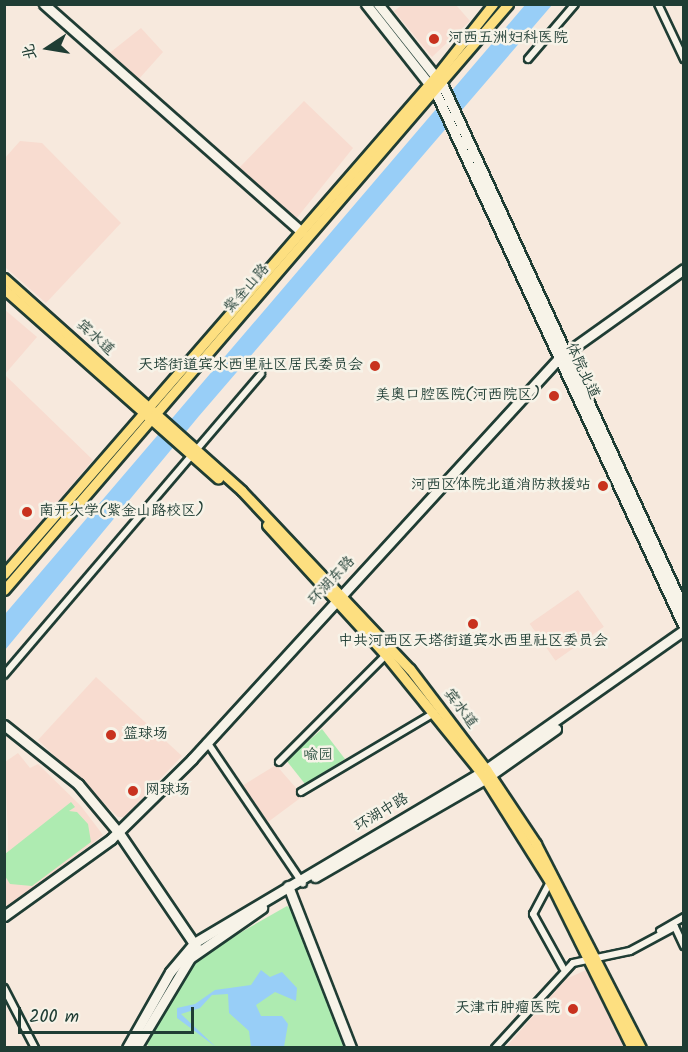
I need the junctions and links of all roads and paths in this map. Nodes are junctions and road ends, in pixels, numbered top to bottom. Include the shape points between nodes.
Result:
1 (44, 4) edge
2 (366, 4) edge
3 (378, 4) edge
4 (493, 4) edge
5 (508, 4) edge
6 (575, 4) edge
7 (658, 4) edge
8 (528, 59) dead end
9 (684, 59) edge
10 (433, 80) junction
11 (440, 89) junction
12 (302, 232) junction
13 (684, 269) edge
14 (4, 278) edge
15 (4, 289) edge
16 (562, 355) junction
17 (261, 374) dead end
18 (146, 409) junction
19 (159, 420) junction
20 (195, 452) junction
21 (4, 574) edge
22 (4, 590) edge
23 (339, 595) junction
24 (684, 609) edge
25 (684, 628) edge
26 (684, 637) edge
27 (386, 655) junction
28 (4, 675) edge
29 (434, 712) junction
30 (4, 725) edge
31 (207, 742) junction
32 (279, 762) dead end
33 (484, 773) junction
34 (301, 792) dead end
35 (119, 833) junction
36 (301, 882) junction
37 (550, 882) junction
38 (289, 889) junction
39 (4, 916) edge
40 (684, 917) edge
41 (196, 946) junction
42 (684, 946) edge
43 (617, 953) junction
44 (593, 958) junction
45 (563, 968) junction
46 (4, 988) edge
47 (35, 1047) edge
48 (127, 1047) edge
49 (136, 1047) edge
50 (351, 1047) edge
51 (495, 1047) edge
52 (632, 1047) edge
53 (641, 1047) edge

1 - 12 street
2 - 10 street
3 - 10 street
4 - 10 main road, 紫金山路
5 - 11 main road, 紫金山路
6 - 8 street
7 - 9 street
10 - 11 street
10 - 12 main road, 紫金山路
11 - 16 street, 体院北道
11 - 19 main road, 紫金山路
12 - 18 main road, 紫金山路
13 - 16 street, 环湖东路
14 - 18 main road, 宾水道
15 - 18 main road, 宾水道
16 - 23 street, 环湖东路
16 - 24 street, 体院北道
16 - 25 street, 体院北道
17 - 20 street
18 - 19 main road, 宾水道
18 - 21 main road, 紫金山路
19 - 20 main road, 宾水道
19 - 22 main road, 紫金山路
20 - 23 main road, 宾水道
20 - 28 street
23 - 27 main road, 宾水道
23 - 31 street, 环湖东路
23 - 33 main road, 宾水道 via 410,669 479,758
25 - 33 street, 环湖中路
26 - 33 street, 环湖中路
27 - 29 main road, 宾水道
27 - 32 street
29 - 33 main road, 宾水道
29 - 34 street
30 - 35 street via 78,784
31 - 35 street, 环湖东路
31 - 36 street
33 - 36 street, 环湖中路
33 - 36 street, 环湖中路 via 475,785
33 - 37 main road, 宾水道
33 - 44 main road, 宾水道 via 536,844
35 - 39 street, 环湖东路
35 - 41 street
36 - 38 street, 环湖中路
37 - 44 main road, 宾水道
37 - 45 street via 533,914
38 - 41 street, 环湖中路
38 - 50 street
40 - 43 street
41 - 48 street, 环湖中路 via 170,972
41 - 49 street, 环湖中路
42 - 43 street via 675,927
43 - 44 street
44 - 45 street
44 - 52 main road, 宾水道
44 - 53 main road, 宾水道
45 - 51 street
46 - 47 street

